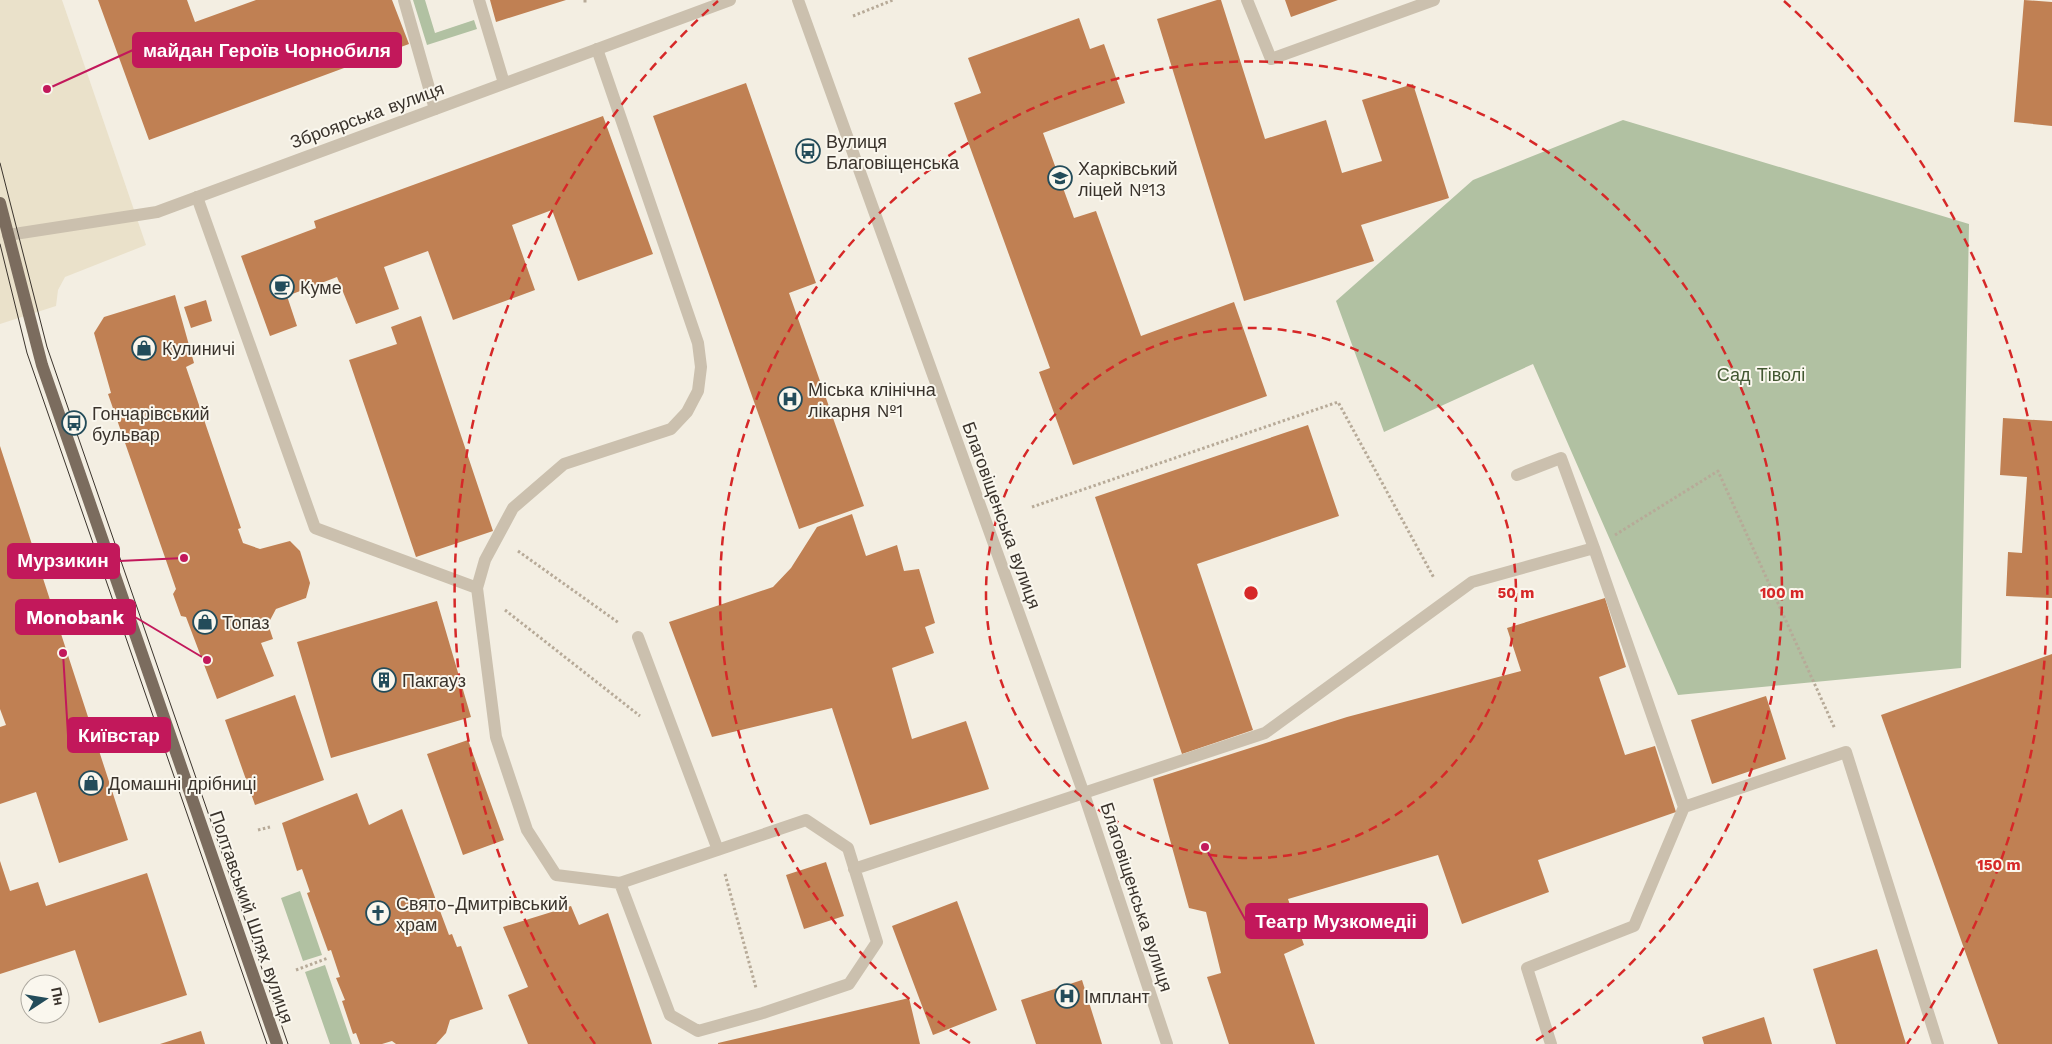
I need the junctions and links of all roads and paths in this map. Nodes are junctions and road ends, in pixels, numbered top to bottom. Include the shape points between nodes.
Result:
1 (404, 0) edge
2 (479, 0) edge
3 (730, 0) edge
4 (798, 0) edge
5 (893, 0) edge
6 (1247, 0) edge
7 (1434, 0) edge
8 (853, 16) dead end
9 (597, 49) junction
10 (504, 84) junction
11 (435, 109) junction
12 (197, 196) junction
13 (0, 203) edge
14 (4, 236) edge
15 (1518, 475) dead end
16 (1032, 507) dead end
17 (497, 536) junction
18 (1594, 548) junction
19 (477, 588) junction
20 (1446, 601) junction
21 (638, 637) joint
22 (641, 717) dead end
23 (1846, 752) junction
24 (1084, 794) junction
25 (1684, 807) junction
26 (270, 827) dead end
27 (258, 830) dead end
28 (718, 850) junction
29 (854, 869) junction
30 (620, 883) junction
31 (328, 958) dead end
32 (296, 970) dead end
33 (763, 1013) junction
34 (277, 1044) edge
35 (1167, 1044) edge
36 (1550, 1044) edge
37 (1938, 1044) edge

1 - 11 street
2 - 10 street
3 - 9 street, Зброярська вулиця
4 - 24 street, Благовіщенська вулиця
5 - 8 path
6 - 7 street via 1271,59
9 - 10 street, Зброярська вулиця
9 - 17 street via 698,343 701,367 698,390 687,412 671,429 564,464 513,508
10 - 11 street, Зброярська вулиця
11 - 12 street, Зброярська вулиця
12 - 14 street, Зброярська вулиця via 157,212
12 - 19 street via 315,528
13 - 14 main road, Полтавський Шлях вулиця
14 - 34 main road, Полтавський Шлях вулиця via 42,365
15 - 18 street via 1561,458
16 - 20 path via 1338,402
17 - 19 street via 485,560
17 - 21 path
18 - 20 street via 1472,582
18 - 23 path via 1718,471
18 - 25 street
19 - 22 path
19 - 30 street via 496,737 528,830 556,875
20 - 24 street via 1265,733
21 - 28 street
23 - 25 street
23 - 37 street
24 - 29 street
24 - 35 street, Благовіщенська вулиця
25 - 36 street via 1634,926 1527,968
26 - 27 path
28 - 29 street via 806,820 848,848
28 - 30 street
28 - 33 path
29 - 33 street via 877,942 849,984
30 - 33 street via 670,1015 698,1031
31 - 32 path

